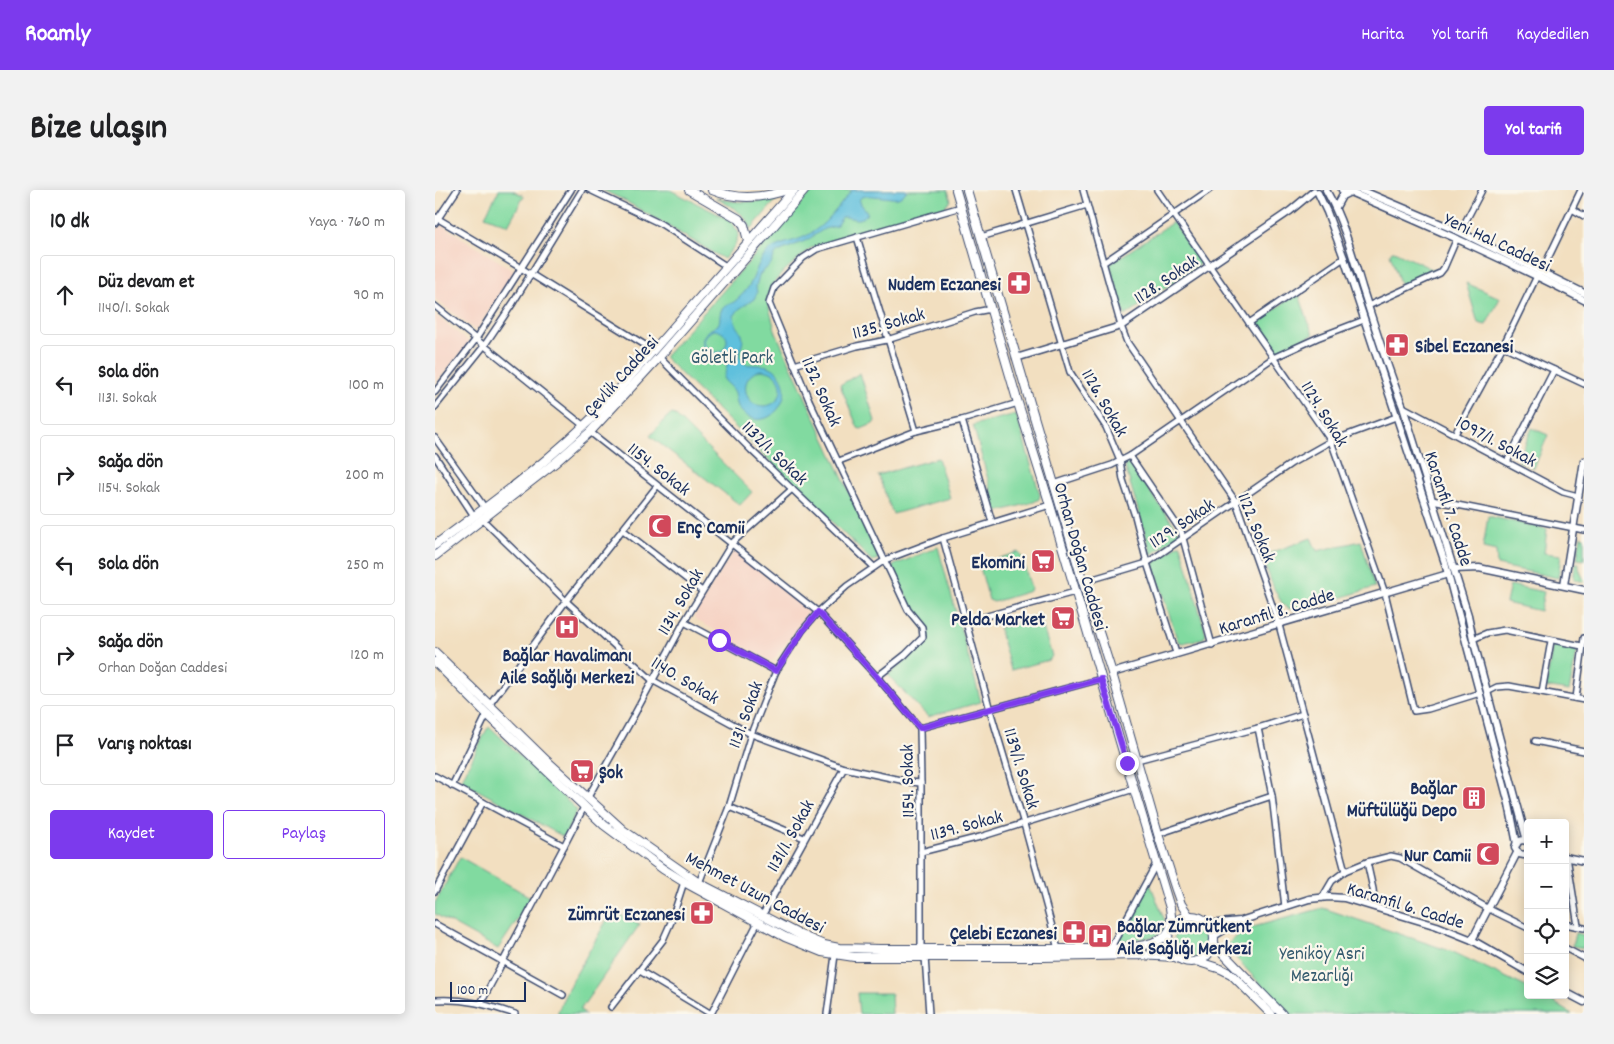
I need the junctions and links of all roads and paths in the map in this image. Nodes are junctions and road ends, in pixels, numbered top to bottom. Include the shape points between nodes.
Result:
1 (457, 190) edge
2 (571, 190) edge
3 (582, 190) edge
4 (590, 190) edge
5 (689, 190) edge
6 (712, 190) edge
7 (787, 190) edge
8 (793, 190) edge
9 (805, 190) edge
10 (956, 190) edge
11 (967, 190) edge
12 (1016, 190) edge
13 (1083, 190) edge
14 (1157, 190) edge
15 (1209, 190) edge
16 (1326, 190) edge
17 (1342, 190) edge
18 (1361, 190) edge
19 (1482, 190) edge
20 (1581, 190) edge
21 (1315, 192) edge
22 (1350, 192) junction
23 (1087, 205) junction
24 (961, 207) junction
25 (1336, 207) junction
26 (1572, 209) junction
27 (1174, 214) junction
28 (1584, 216) edge
29 (436, 220) edge
30 (1026, 224) junction
31 (559, 227) junction
32 (545, 230) junction
33 (1458, 235) junction
34 (857, 237) junction
35 (981, 237) junction
36 (748, 241) junction
37 (1344, 258) junction
38 (1103, 263) junction
39 (726, 266) junction
40 (1210, 266) junction
41 (521, 268) junction
42 (530, 274) junction
43 (1540, 274) junction
44 (1584, 293) edge
45 (1584, 300) edge
46 (513, 303) junction
47 (498, 305) junction
48 (435, 306) edge
49 (1368, 306) junction
50 (991, 309) junction
51 (1364, 320) junction
52 (1249, 323) junction
53 (1121, 326) junction
54 (476, 339) junction
55 (887, 340) junction
56 (1062, 345) junction
57 (484, 346) junction
58 (1503, 346) junction
59 (653, 350) junction
60 (659, 357) junction
61 (1016, 358) junction
62 (1273, 358) junction
63 (794, 365) junction
64 (1554, 370) junction
65 (443, 382) junction
66 (455, 382) junction
67 (1584, 384) edge
68 (435, 392) edge
69 (1018, 403) junction
70 (435, 407) edge
71 (1403, 407) junction
72 (1397, 417) junction
73 (962, 420) junction
74 (1181, 422) junction
75 (587, 429) junction
76 (916, 431) junction
77 (1455, 434) junction
78 (435, 438) edge
79 (1331, 441) junction
80 (435, 456) edge
81 (1130, 456) junction
82 (1120, 460) junction
83 (839, 461) junction
84 (451, 462) junction
85 (1507, 462) junction
86 (1583, 466) edge
87 (447, 473) junction
88 (1054, 484) junction
89 (657, 486) junction
90 (792, 489) junction
91 (1578, 496) junction
92 (1432, 500) junction
93 (1236, 502) junction
94 (1050, 505) junction
95 (485, 508) junction
96 (478, 518) junction
97 (993, 522) junction
98 (1573, 528) junction
99 (623, 530) junction
100 (1584, 530) edge
101 (943, 538) junction
102 (1183, 539) junction
103 (732, 543) junction
104 (435, 545) edge
105 (435, 556) edge
106 (885, 560) junction
107 (1147, 563) junction
108 (874, 566) junction
109 (1454, 569) junction
110 (1448, 574) junction
111 (1083, 582) junction
112 (1564, 585) junction
113 (1584, 590) edge
114 (702, 591) junction
115 (1075, 592) junction
116 (1385, 593) junction
117 (566, 601) junction
118 (818, 612) junction
119 (683, 622) junction
120 (965, 622) junction
121 (1279, 625) junction
122 (1584, 638) edge
123 (1473, 639) junction
124 (1551, 640) junction
125 (1212, 645) junction
126 (1582, 646) junction
127 (435, 652) edge
128 (1177, 653) junction
129 (435, 662) edge
130 (776, 671) junction
131 (1112, 673) junction
132 (877, 677) junction
133 (1101, 679) junction
134 (652, 680) junction
135 (1487, 692) junction
136 (1542, 692) junction
137 (1480, 693) junction
138 (1576, 698) junction
139 (1584, 700) edge
140 (489, 705) junction
141 (990, 710) junction
142 (487, 714) junction
143 (1303, 714) junction
144 (920, 728) junction
145 (1258, 728) junction
146 (751, 734) junction
147 (1535, 741) dead end
148 (1584, 751) edge
149 (1137, 760) junction
150 (844, 768) junction
151 (435, 776) edge
152 (921, 783) junction
153 (452, 786) junction
154 (1134, 789) junction
155 (1272, 796) junction
156 (587, 799) junction
157 (483, 802) junction
158 (584, 807) junction
159 (729, 807) junction
160 (1024, 824) junction
161 (1524, 831) edge
162 (1158, 834) junction
163 (804, 838) junction
164 (1524, 842) edge
165 (1517, 844) junction
166 (564, 846) junction
167 (921, 852) junction
168 (1517, 853) junction
169 (1524, 854) edge
170 (1569, 858) edge
171 (1584, 861) edge
172 (1367, 862) junction
173 (1156, 863) junction
174 (1567, 864) edge
175 (1345, 871) junction
176 (684, 882) junction
177 (699, 883) junction
178 (435, 892) edge
179 (1322, 898) junction
180 (1285, 907) junction
181 (1375, 907) junction
182 (1489, 909) junction
183 (1189, 916) junction
184 (760, 919) junction
185 (1240, 921) junction
186 (435, 924) edge
187 (1208, 924) junction
188 (1569, 925) edge
189 (1524, 926) edge
190 (1577, 926) junction
191 (1584, 928) edge
192 (1170, 931) junction
193 (1213, 940) junction
194 (1472, 940) junction
195 (921, 948) junction
196 (1058, 949) junction
197 (1110, 949) junction
198 (1569, 950) edge
199 (835, 954) junction
200 (925, 957) junction
201 (1584, 958) edge
202 (1180, 959) junction
203 (503, 961) junction
204 (1196, 961) junction
205 (1524, 970) edge
206 (640, 971) junction
207 (1569, 994) edge
208 (563, 995) dead end
209 (435, 1000) edge
210 (1584, 1002) edge
211 (481, 1003) junction
212 (611, 1007) dead end
213 (515, 1014) edge
214 (711, 1014) edge
215 (827, 1014) edge
216 (929, 1014) edge
217 (1271, 1014) edge
218 (1282, 1014) edge

1 - 29 street
2 - 32 street
3 - 31 street
4 - 39 street via 661,224
5 - 36 main road via 739,219
6 - 7 main road via 747,197
8 - 36 main road, Çevlik Caddesi
9 - 60 main road, Çevlik Caddesi
10 - 24 main road, Orhan Doğan Caddesi
11 - 35 main road
12 - 30 street, 1126. Sokak
13 - 23 street, 1122. Sokak
14 - 27 street, 1124. Sokak
15 - 27 street
16 - 21 street, 1128. Sokak
16 - 25 street, Karanfil 7. Cadde
17 - 22 street, Yeni Hal Caddesi
18 - 33 street
19 - 33 street
20 - 26 street
21 - 37 street, Karanfil 7. Cadde via 1327,212
21 - 40 street, 1128. Sokak
22 - 25 street via 1341,196
22 - 33 street, Yeni Hal Caddesi
23 - 30 street
23 - 38 street, 1122. Sokak
24 - 34 street, 1132. Sokak
24 - 50 main road, Orhan Doğan Caddesi
25 - 49 street, Karanfil 7. Cadde
26 - 28 street
26 - 43 street
27 - 38 street
27 - 40 street, 1124. Sokak
29 - 41 street
30 - 35 street
30 - 56 street, 1126. Sokak
31 - 32 street
31 - 42 street
32 - 41 street
33 - 43 street, Yeni Hal Caddesi
33 - 49 street via 1441,273
34 - 55 street
34 - 63 street, 1132. Sokak via 817,249 803,258 774,288 769,303
35 - 61 main road
36 - 39 main road, Çevlik Caddesi
37 - 51 street, Karanfil 7. Cadde
37 - 52 street
38 - 53 street, 1122. Sokak
39 - 59 main road, Çevlik Caddesi
40 - 52 street, 1124. Sokak
40 - 53 street, 1128. Sokak
41 - 42 street
41 - 47 street
42 - 46 street
42 - 59 street
43 - 44 street
43 - 45 street, Yeni Hal Caddesi
43 - 58 street
46 - 47 street
46 - 57 street
47 - 54 street
48 - 54 street, 1154. Sokak
49 - 71 street, Karanfil 7. Cadde
50 - 55 street, 1135. Sokak
50 - 69 main road, Orhan Doğan Caddesi
51 - 62 street
51 - 72 street, Karanfil 7. Cadde
52 - 62 street, 1124. Sokak
53 - 56 street, 1128. Sokak
53 - 74 street, 1122. Sokak via 1127,342
54 - 57 street, 1154. Sokak
54 - 65 street
55 - 63 street, 1135. Sokak
55 - 76 street
56 - 61 street, 1128. Sokak
56 - 82 street, 1126. Sokak via 1070,372 1107,427
57 - 66 street
57 - 75 street, 1154. Sokak
58 - 64 street
58 - 77 street
59 - 75 main road, Çevlik Caddesi
60 - 75 main road, Çevlik Caddesi
60 - 90 street, 1132/1. Sokak
61 - 88 main road
62 - 74 street
62 - 79 street, 1124. Sokak
63 - 83 street, 1132. Sokak
64 - 67 street
64 - 85 street
65 - 66 street
65 - 68 street
66 - 70 street
69 - 73 street
69 - 94 main road, Orhan Doğan Caddesi
71 - 77 street, 1097/1. Sokak
71 - 92 street, Karanfil 7. Cadde
72 - 79 street, 1129. Sokak
72 - 110 street, Karanfil 7. Cadde
73 - 76 street
73 - 97 street
74 - 81 street
74 - 93 street, 1122. Sokak
75 - 89 street, 1154. Sokak
75 - 95 main road, Çevlik Caddesi
75 - 96 main road, Çevlik Caddesi via 556,462
76 - 83 street
77 - 85 street, 1097/1. Sokak
78 - 84 street
79 - 93 street, 1129. Sokak via 1292,463
79 - 116 street, 1124. Sokak
80 - 87 street, 1140. Sokak
81 - 82 street
81 - 102 street via 1181,530
82 - 88 street
82 - 107 street, 1126. Sokak
83 - 106 street, 1132. Sokak
84 - 87 street
84 - 95 street
85 - 91 street, 1097/1. Sokak via 1563,492
86 - 91 street
87 - 96 street, 1140. Sokak
88 - 111 main road
89 - 99 street
89 - 103 street, 1154. Sokak
90 - 103 street, 1134. Sokak
90 - 108 street, 1132/1. Sokak
91 - 98 street
92 - 98 street
92 - 109 street, Karanfil 7. Cadde
93 - 102 street, 1129. Sokak
93 - 121 street, 1122. Sokak
94 - 97 street, 1131. Sokak
94 - 115 main road, Orhan Doğan Caddesi
95 - 96 main road, Çevlik Caddesi
96 - 104 main road, Çevlik Caddesi
96 - 105 main road, Çevlik Caddesi
96 - 117 street, 1140. Sokak
97 - 101 street, 1131. Sokak
98 - 100 street
98 - 112 street
99 - 114 street
99 - 117 street
101 - 106 street, 1131. Sokak
101 - 120 street, 1139/1. Sokak
102 - 107 street, 1129. Sokak
102 - 125 street
103 - 114 street, 1134. Sokak
103 - 118 street, 1154. Sokak
106 - 108 street, 1131. Sokak
106 - 132 street, 1132. Sokak via 908,610 921,627 923,637
107 - 111 street, 1129. Sokak
107 - 128 street, 1126. Sokak
108 - 118 street, 1131. Sokak
109 - 112 street via 1479,568
109 - 123 street, Karanfil 7. Cadde
110 - 116 street, Karanfil 8. Cadde
110 - 137 street, Karanfil 7. Cadde
111 - 131 main road
112 - 113 street
114 - 119 street, 1134. Sokak
115 - 120 street
115 - 133 main road, Orhan Doğan Caddesi
116 - 121 street, Karanfil 8. Cadde
116 - 137 street, 1124. Sokak via 1414,711
117 - 134 street, 1140. Sokak
117 - 140 street
118 - 130 street, 1131. Sokak
118 - 132 street, 1154. Sokak
119 - 130 street
119 - 134 street, 1134. Sokak
120 - 141 street, 1139/1. Sokak
121 - 125 street, Karanfil 8. Cadde
121 - 143 street, 1122. Sokak
122 - 126 street
123 - 124 street via 1505,630
123 - 135 street, Karanfil 7. Cadde
124 - 126 street
124 - 136 street
125 - 128 street, Karanfil 8. Cadde
126 - 138 street
127 - 140 main road, Mehmet Uzun Caddesi
128 - 131 street, Karanfil 8. Cadde
129 - 142 main road
130 - 146 street, 1131. Sokak
131 - 149 main road
132 - 144 street, 1154. Sokak
133 - 141 street
133 - 154 main road, Orhan Doğan Caddesi
134 - 146 street, 1140. Sokak
134 - 156 street, 1134. Sokak
135 - 136 street via 1509,686
135 - 161 street, Karanfil 7. Cadde
136 - 138 street
137 - 165 street, Karanfil 7. Cadde
138 - 139 street
140 - 156 main road, Mehmet Uzun Caddesi
141 - 144 street
141 - 160 street, 1139/1. Sokak
142 - 153 street
142 - 158 main road
143 - 145 street
143 - 175 street, 1122. Sokak
144 - 152 street, 1154. Sokak
145 - 149 street
145 - 155 street
146 - 150 street, 1140. Sokak
146 - 159 street, 1131. Sokak
147 - 148 street
149 - 162 main road
150 - 152 street, 1140. Sokak
150 - 163 street, 1131/1. Sokak
151 - 153 street
152 - 167 street, 1154. Sokak
153 - 157 street
154 - 160 street, 1139. Sokak
154 - 173 main road, Orhan Doğan Caddesi
155 - 162 street
155 - 180 street
156 - 177 main road, Mehmet Uzun Caddesi via 623,830
157 - 166 street
157 - 178 street
158 - 166 street
158 - 176 main road
159 - 163 street
159 - 177 street, 1131. Sokak
160 - 167 street, 1139. Sokak
160 - 196 street, 1139/1. Sokak
162 - 183 main road via 1181,904
163 - 184 street, 1131/1. Sokak
164 - 165 street
165 - 168 street, Karanfil 7. Cadde
166 - 203 street
167 - 195 street, 1154. Sokak
168 - 169 street
168 - 182 street
170 - 171 street
172 - 175 street
172 - 181 street
172 - 182 street via 1391,856 1399,858
173 - 192 main road, Orhan Doğan Caddesi via 1170,908
173 - 197 street
174 - 190 street
175 - 179 street via 1332,881
176 - 184 main road
176 - 206 street via 663,940
177 - 184 main road, Mehmet Uzun Caddesi
179 - 180 street, Karanfil 6. Cadde
179 - 181 street, Karanfil 6. Cadde via 1344,898
180 - 185 street, Karanfil 6. Cadde
181 - 194 street, Karanfil 6. Cadde
182 - 189 street
182 - 194 street
183 - 187 main road via 1196,916
183 - 192 main road via 1177,921
184 - 195 main road, Mehmet Uzun Caddesi via 839,948
184 - 199 main road via 802,945
184 - 214 street, 1131/1. Sokak
185 - 187 street
185 - 193 street
186 - 203 street
187 - 193 main road
188 - 190 street
190 - 191 street
192 - 197 main road, Mehmet Uzun Caddesi via 1151,943
192 - 202 main road via 1169,944
193 - 204 main road via 1207,954
193 - 218 main road
194 - 205 street, Karanfil 6. Cadde
195 - 196 main road, Mehmet Uzun Caddesi
196 - 197 main road, Mehmet Uzun Caddesi
198 - 201 street
199 - 200 main road
199 - 215 street
200 - 202 main road via 1138,955
200 - 216 street
202 - 204 main road
203 - 208 street
203 - 211 street
204 - 217 main road via 1231,974
206 - 212 street
206 - 214 street
207 - 210 street
209 - 211 street
211 - 213 street

